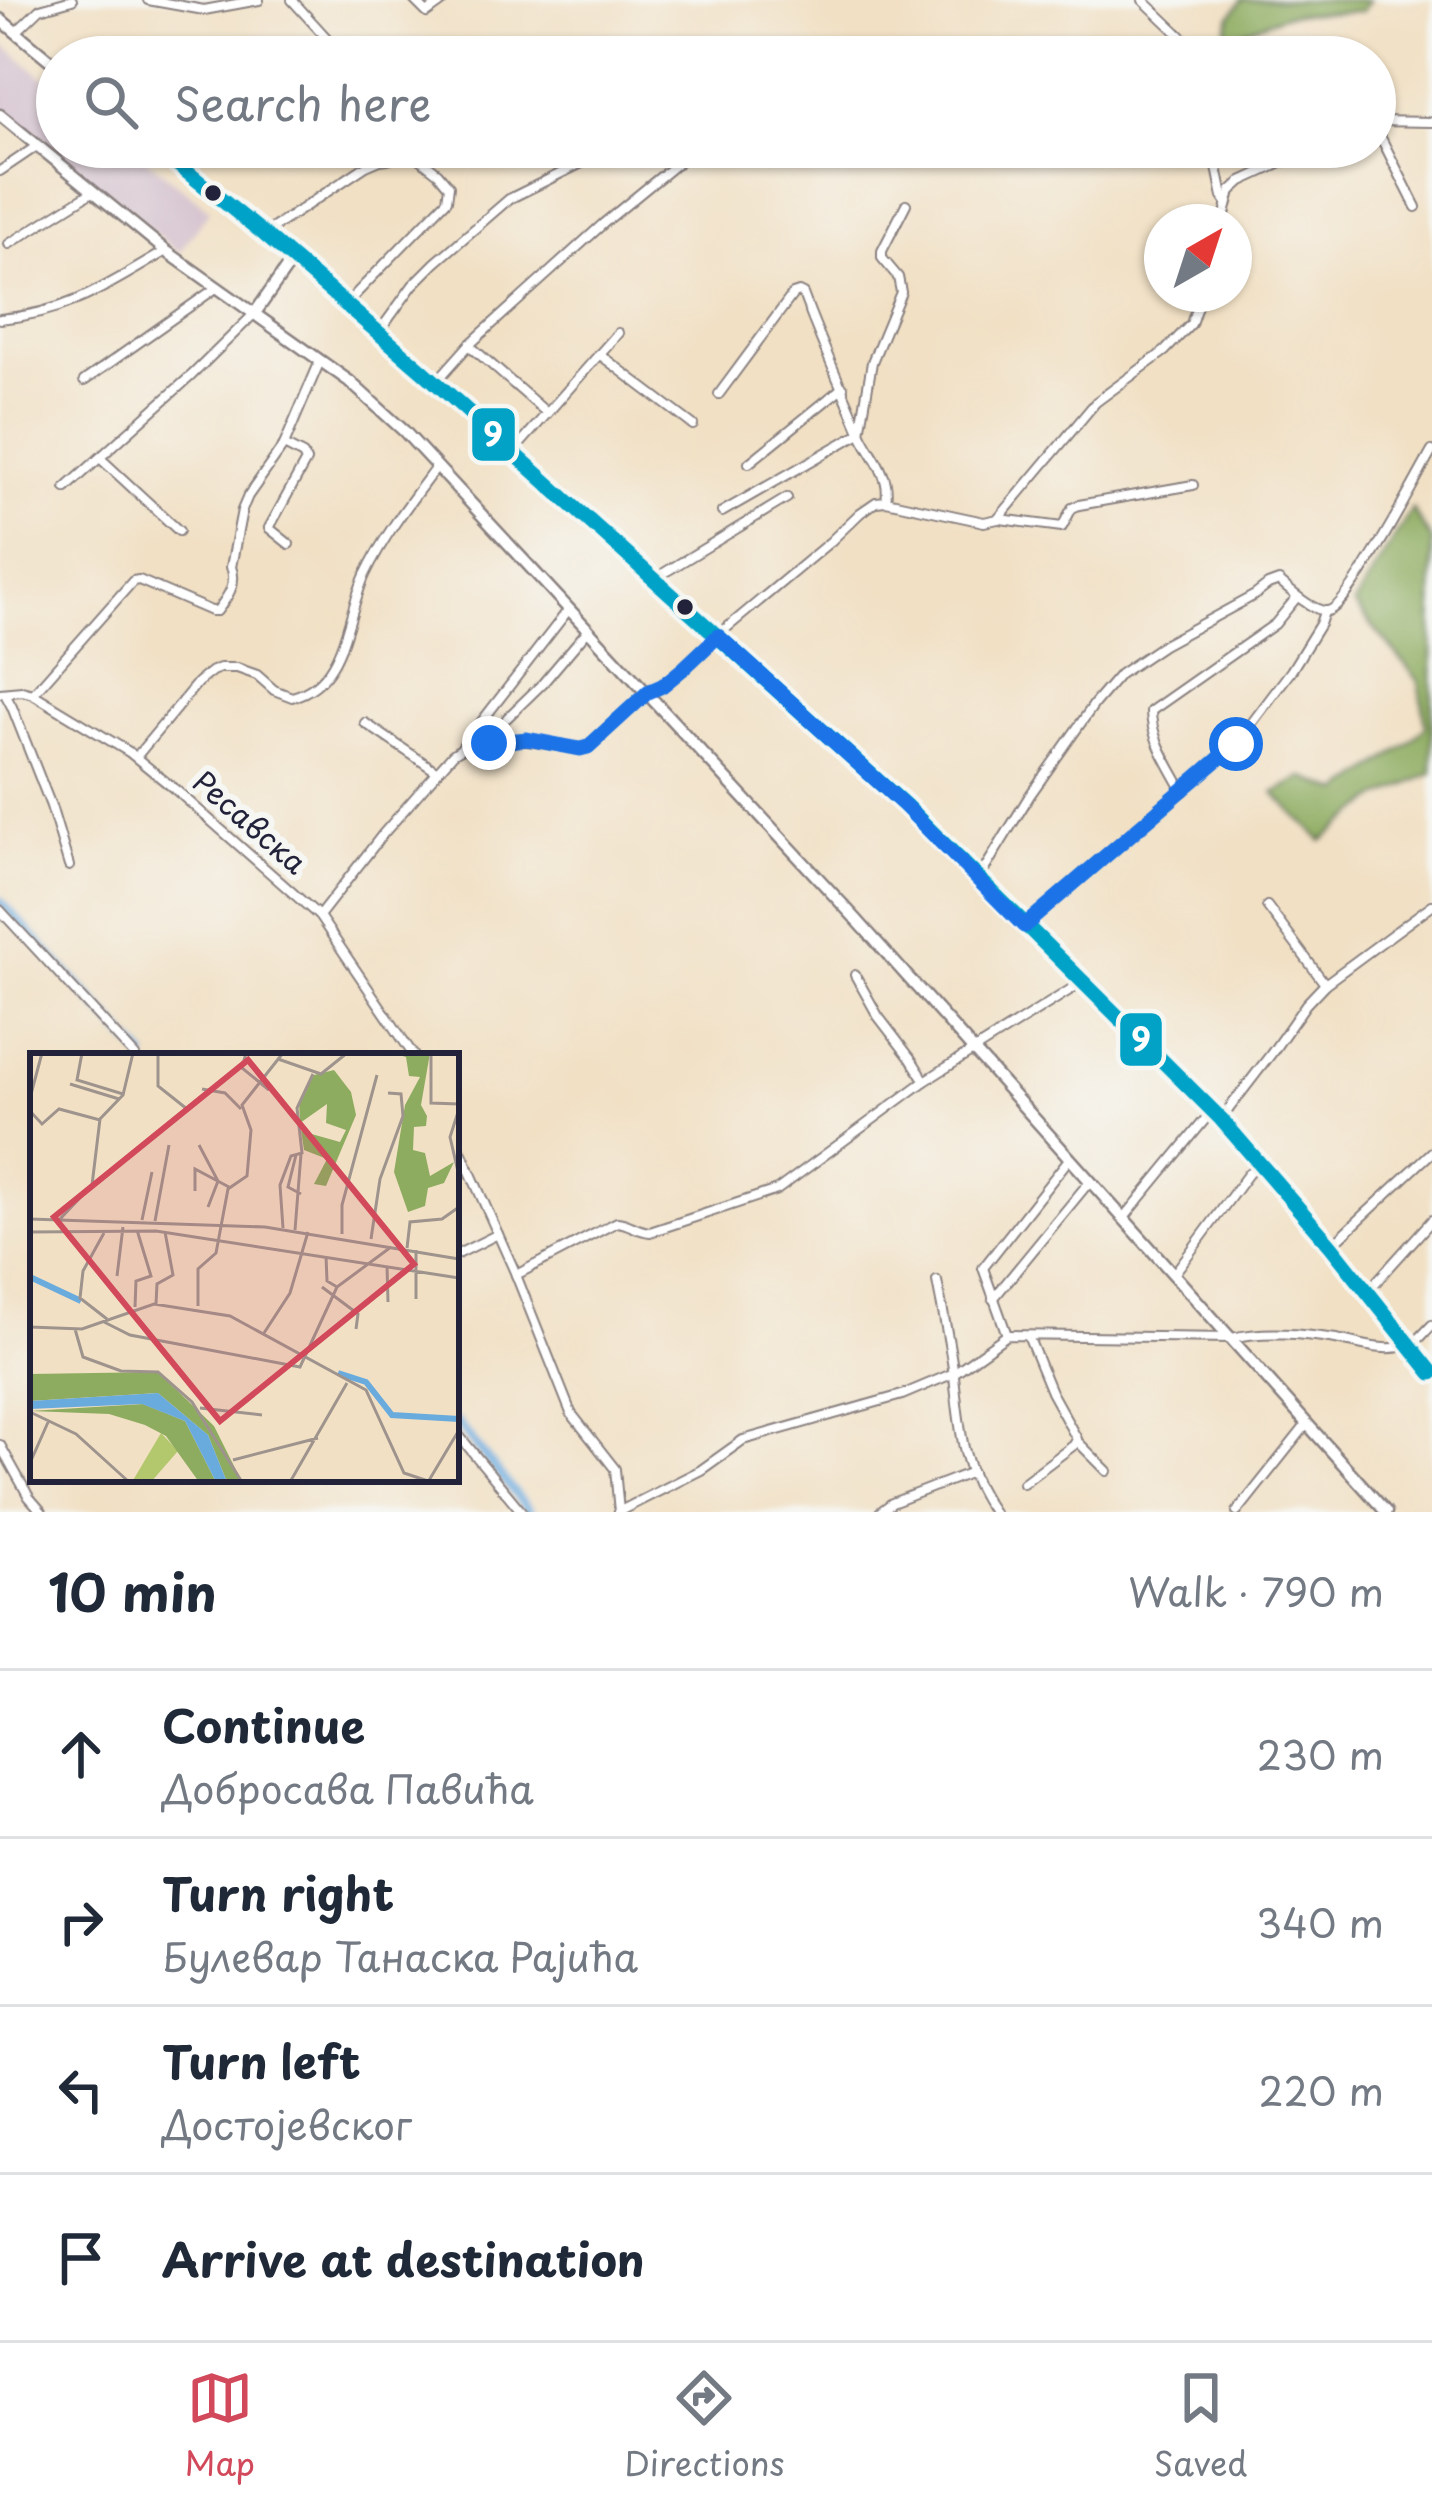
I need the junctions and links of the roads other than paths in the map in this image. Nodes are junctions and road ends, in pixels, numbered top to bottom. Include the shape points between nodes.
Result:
1 (72, 0) edge
2 (148, 0) edge
3 (259, 0) edge
4 (292, 0) edge
5 (414, 0) edge
6 (445, 0) edge
7 (1143, 0) edge
8 (0, 20) edge
9 (16, 32) junction
10 (325, 36) edge
11 (1181, 36) edge
12 (36, 49) edge
13 (0, 116) edge
14 (1432, 122) edge
15 (1396, 123) edge
16 (36, 145) edge
17 (36, 147) edge
18 (1396, 166) edge
19 (63, 168) edge
20 (182, 168) edge
21 (363, 168) edge
22 (432, 168) edge
23 (572, 168) edge
24 (671, 168) edge
25 (1217, 168) edge
26 (1272, 168) edge
27 (0, 171) edge
28 (92, 192) junction
29 (1227, 203) joint
30 (906, 204) dead end
31 (1416, 207) dead end
32 (264, 234) junction
33 (9, 244) dead end
34 (166, 250) junction
35 (293, 259) junction
36 (216, 288) junction
37 (346, 304) junction
38 (1195, 312) edge
39 (255, 313) junction
40 (0, 319) edge
41 (379, 332) junction
42 (618, 332) dead end
43 (469, 345) junction
44 (598, 354) junction
45 (321, 359) junction
46 (84, 381) dead end
47 (436, 382) junction
48 (843, 387) junction
49 (719, 394) dead end
50 (547, 413) junction
51 (693, 425) dead end
52 (860, 433) junction
53 (284, 446) junction
54 (513, 452) junction
55 (1432, 452) edge
56 (100, 458) junction
57 (749, 463) dead end
58 (437, 464) junction
59 (1192, 485) dead end
60 (66, 488) dead end
61 (787, 498) dead end
62 (886, 500) junction
63 (722, 512) dead end
64 (998, 519) junction
65 (179, 531) dead end
66 (289, 544) dead end
67 (654, 579) junction
68 (1298, 597) junction
69 (570, 608) junction
70 (1324, 611) junction
71 (589, 629) junction
72 (718, 636) junction
73 (648, 692) junction
74 (2, 693) edge
75 (33, 694) junction
76 (507, 718) dead end
77 (365, 722) dead end
78 (462, 747) junction
79 (136, 758) junction
80 (436, 771) junction
81 (1184, 791) junction
82 (69, 866) dead end
83 (978, 879) junction
84 (1432, 905) edge
85 (1268, 906) dead end
86 (0, 910) edge
87 (319, 916) junction
88 (1024, 926) junction
89 (855, 975) dead end
90 (1082, 983) junction
91 (1325, 984) junction
92 (972, 1050) junction
93 (132, 1053) edge
94 (412, 1053) edge
95 (925, 1081) junction
96 (1216, 1115) junction
97 (459, 1147) edge
98 (1432, 1152) edge
99 (1070, 1160) junction
100 (1260, 1162) junction
101 (1090, 1181) junction
102 (1124, 1218) junction
103 (1432, 1220) edge
104 (498, 1234) junction
105 (1331, 1246) junction
106 (459, 1254) edge
107 (1174, 1274) junction
108 (516, 1275) junction
109 (938, 1281) dead end
110 (1368, 1291) junction
111 (993, 1298) junction
112 (1432, 1325) edge
113 (1007, 1335) junction
114 (1028, 1336) junction
115 (1232, 1338) junction
116 (1410, 1346) junction
117 (954, 1372) junction
118 (1432, 1373) edge
119 (1307, 1423) junction
120 (459, 1436) edge
121 (1077, 1441) junction
122 (0, 1445) edge
123 (1107, 1471) dead end
124 (972, 1472) junction
125 (1023, 1483) dead end
126 (42, 1512) edge
127 (522, 1512) edge
128 (619, 1512) edge
129 (880, 1512) edge
130 (993, 1512) edge
131 (1237, 1512) edge
132 (1386, 1512) edge

1 - 9 street via 40,9
2 - 3 street via 204,10
4 - 10 street
5 - 6 street via 430,13
7 - 11 street
8 - 9 street
9 - 12 street
13 - 16 street
14 - 15 street
17 - 27 street
18 - 31 street
19 - 28 street
20 - 32 street
21 - 32 street
22 - 37 street via 449,186 447,200
23 - 41 street via 509,199 434,263
24 - 43 street
25 - 29 street
26 - 29 street via 1242,182
28 - 33 street
28 - 34 street
30 - 52 street via 882,251 902,292 872,362
32 - 35 street
34 - 36 street
34 - 40 street via 82,300
35 - 37 street
35 - 39 street
36 - 39 street
36 - 46 street
37 - 41 street
38 - 64 street via 1166,351 1096,402
39 - 45 street
39 - 56 street
41 - 47 street
42 - 44 street
43 - 47 street
43 - 50 street
44 - 50 street
44 - 51 street
45 - 53 street
45 - 58 street
47 - 54 street
48 - 49 street via 796,292
48 - 52 street
48 - 57 street
50 - 54 street
52 - 62 street via 883,473
52 - 63 street
53 - 66 street via 305,461 269,528
53 - 75 street via 242,510 233,585 217,611 133,581
54 - 67 street
55 - 70 street via 1364,570 1339,605
56 - 60 street
56 - 65 street
58 - 69 street
58 - 79 street via 373,560 333,667 317,686 292,697 237,668 212,671
59 - 64 street via 1078,505 1062,527
61 - 67 street
62 - 64 street
62 - 72 street via 860,513
67 - 72 street
68 - 70 street
68 - 81 street via 1275,624 1151,711 1157,742
68 - 83 street via 1274,582 1120,674
69 - 71 street
69 - 78 street
70 - 81 street via 1292,671 1236,744
71 - 73 street
71 - 76 street
72 - 73 street
72 - 83 street
73 - 78 street via 588,747 527,739
73 - 92 street
74 - 75 street, Ресавска
74 - 82 street
75 - 79 street, Ресавска
77 - 80 street
78 - 80 street
79 - 87 street, Ресавска
80 - 87 street
81 - 88 street
83 - 88 street
84 - 91 street
85 - 91 street
86 - 93 street
87 - 94 street, Ресавска
88 - 90 street
89 - 95 street
90 - 92 street
90 - 96 street
91 - 96 street
92 - 95 street
92 - 99 street
95 - 108 street via 777,1190 650,1232 617,1222
96 - 100 street
96 - 102 street
97 - 104 street
98 - 105 street
99 - 101 street
99 - 111 street via 983,1268
100 - 105 street
100 - 107 street
101 - 102 street
101 - 111 street
102 - 107 street
103 - 110 street
104 - 106 street
104 - 108 street
105 - 110 street
107 - 115 street
108 - 128 street via 571,1413 615,1469
109 - 117 street
110 - 116 street
111 - 113 street
112 - 116 street
113 - 114 street
113 - 117 street
114 - 115 street
114 - 121 street
115 - 116 street
115 - 119 street
116 - 118 street
117 - 124 street
117 - 128 street via 742,1440
119 - 131 street
119 - 132 street
120 - 127 street
121 - 123 street
121 - 125 street
122 - 126 street
124 - 129 street
124 - 130 street

